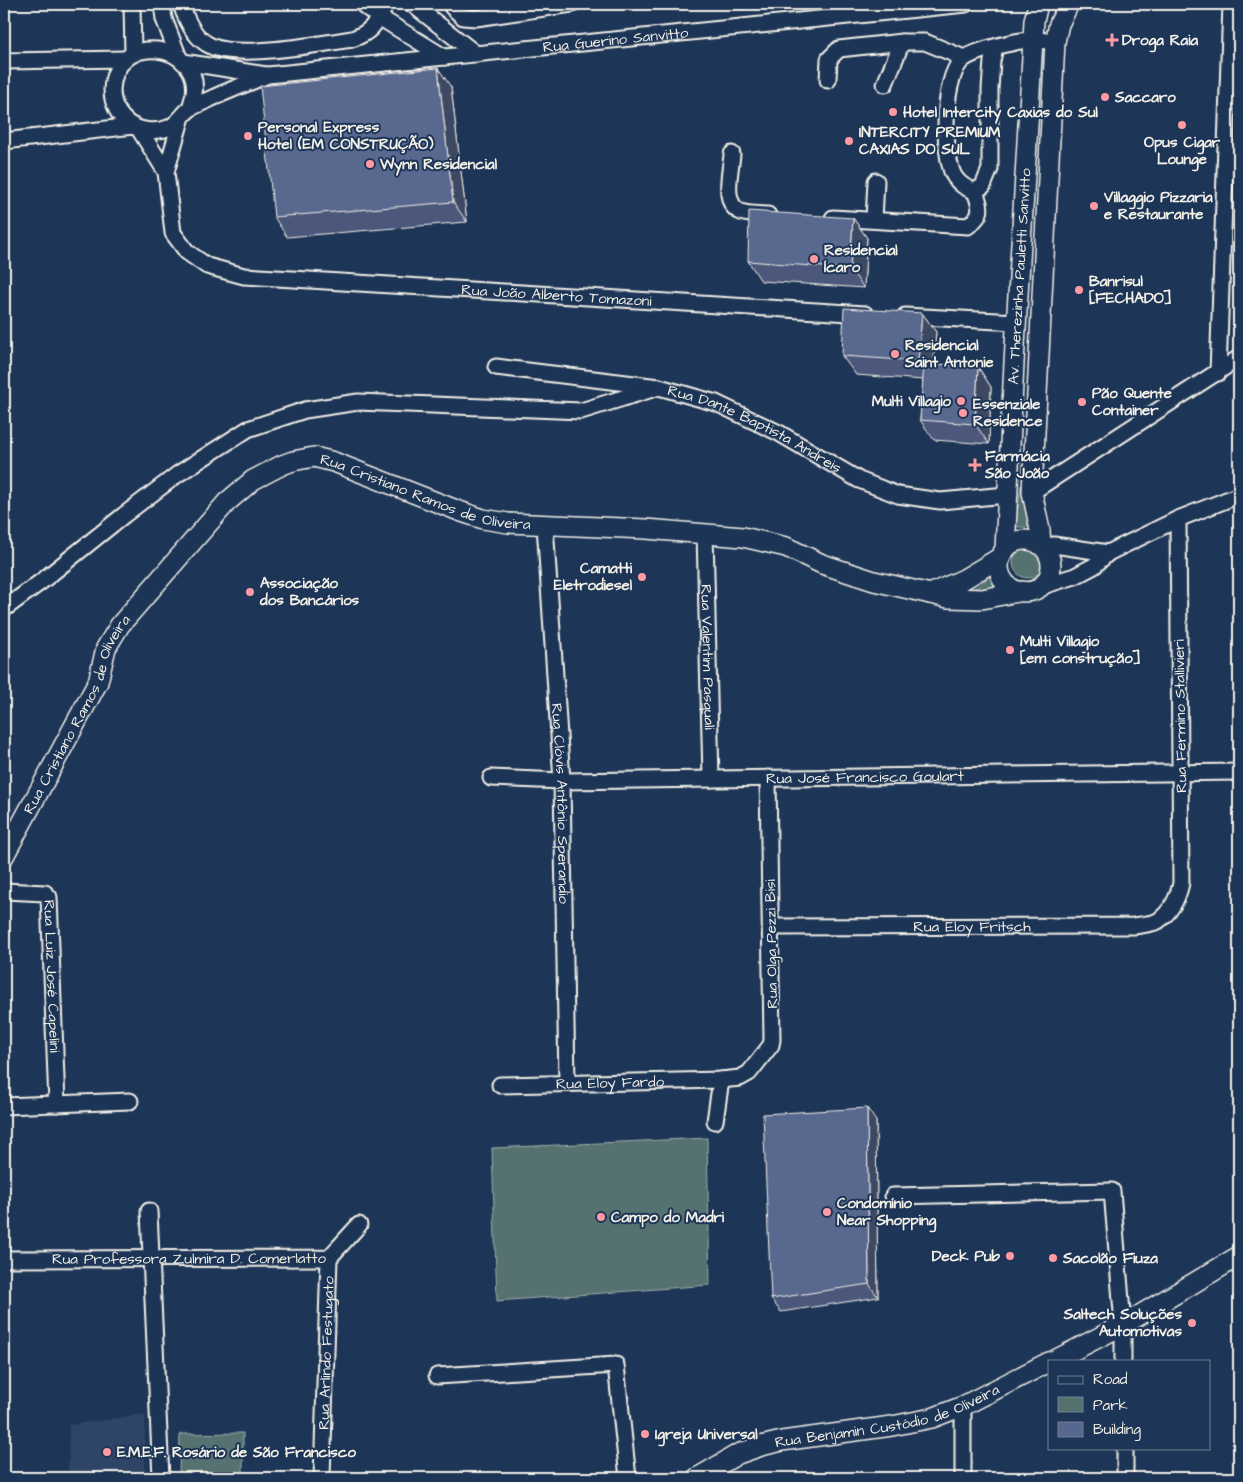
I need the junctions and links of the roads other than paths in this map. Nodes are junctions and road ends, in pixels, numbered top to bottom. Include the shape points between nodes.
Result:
1 (132, 4) edge
2 (162, 4) edge
3 (181, 4) edge
4 (362, 4) edge
5 (412, 4) edge
6 (572, 4) edge
7 (966, 4) edge
8 (1039, 4) edge
9 (1231, 4) edge
10 (553, 5) edge
11 (1069, 6) edge
12 (452, 8) dead end
13 (383, 10) edge
14 (1033, 40) junction
15 (902, 42) junction
16 (1055, 42) junction
17 (995, 47) junction
18 (476, 54) junction
19 (129, 56) junction
20 (444, 57) junction
21 (964, 58) junction
22 (4, 60) edge
23 (181, 60) junction
24 (268, 75) junction
25 (828, 80) dead end
26 (885, 84) dead end
27 (186, 114) junction
28 (136, 127) junction
29 (4, 141) edge
30 (732, 154) dead end
31 (166, 172) junction
32 (876, 180) dead end
33 (975, 191) junction
34 (780, 215) edge
35 (817, 217) edge
36 (874, 220) junction
37 (1022, 220) junction
38 (1046, 221) junction
39 (1016, 322) junction
40 (1239, 358) edge
41 (1014, 363) junction
42 (1039, 363) junction
43 (496, 367) dead end
44 (1218, 373) junction
45 (659, 387) junction
46 (1032, 492) junction
47 (1006, 495) junction
48 (1239, 495) edge
49 (1178, 519) junction
50 (545, 525) junction
51 (705, 533) junction
52 (1042, 546) junction
53 (1003, 553) junction
54 (1108, 553) junction
55 (1031, 589) junction
56 (930, 594) junction
57 (4, 609) edge
58 (1239, 772) edge
59 (1181, 773) junction
60 (491, 778) dead end
61 (768, 778) junction
62 (711, 779) junction
63 (562, 781) junction
64 (4, 856) edge
65 (4, 891) edge
66 (1169, 910) joint
67 (771, 927) junction
68 (722, 1080) junction
69 (567, 1083) junction
70 (500, 1085) dead end
71 (130, 1101) dead end
72 (57, 1104) junction
73 (4, 1106) edge
74 (715, 1121) dead end
75 (893, 1196) dead end
76 (149, 1211) dead end
77 (359, 1225) dead end
78 (1239, 1256) edge
79 (151, 1258) junction
80 (329, 1258) junction
81 (4, 1259) edge
82 (1231, 1266) edge
83 (1123, 1324) junction
84 (1055, 1360) edge
85 (1123, 1360) edge
86 (1048, 1364) edge
87 (437, 1376) dead end
88 (963, 1406) junction
89 (1124, 1450) edge
90 (160, 1478) edge
91 (322, 1478) edge
92 (628, 1478) edge
93 (697, 1478) edge
94 (963, 1478) edge
95 (1125, 1478) edge

1 - 19 street
2 - 23 street via 164,19
3 - 13 street via 190,26 204,41 211,46 238,52 352,39 371,29
4 - 13 street
5 - 18 street
6 - 10 street
7 - 18 street, Rua Guerino Sanvitto
8 - 11 main road via 1055,12
8 - 14 main road, Av. Therezinha Pauletti Sanvitto
9 - 44 street
10 - 12 street via 476,18 463,17
11 - 16 main road, Av. Therezinha Pauletti Sanvitto via 1059,24
13 - 20 street
14 - 16 street
14 - 17 street
14 - 37 main road, Av. Therezinha Pauletti Sanvitto
15 - 21 street via 925,42
15 - 25 street via 839,49 829,59
15 - 26 street
16 - 38 main road, Av. Therezinha Pauletti Sanvitto
17 - 21 street
17 - 33 street via 990,89 990,169 983,186
18 - 20 street, Rua Guerino Sanvitto
19 - 22 street
19 - 23 street via 148,49 164,50
19 - 28 street via 117,69 112,95 119,113
20 - 24 street, Rua Guerino Sanvitto
21 - 33 street via 948,92 948,152 954,176 967,189
23 - 24 street, Rua Guerino Sanvitto
23 - 27 street via 192,76 194,93
24 - 27 street, Rua Guerino Sanvitto via 227,91
27 - 28 street via 161,130
27 - 31 street, Rua João Alberto Tomazoni
28 - 29 street
28 - 31 street, Rua João Alberto Tomazoni
30 - 34 street via 729,197 732,207 742,213
31 - 39 street, Rua João Alberto Tomazoni via 173,233 187,252 207,266 244,276
32 - 36 street
33 - 36 street via 981,208 977,219 968,226
35 - 36 street
37 - 38 main road
37 - 39 main road, Av. Therezinha Pauletti Sanvitto
38 - 42 main road, Av. Therezinha Pauletti Sanvitto
39 - 41 main road, Av. Therezinha Pauletti Sanvitto
40 - 44 street
41 - 42 main road
41 - 47 main road, Av. Therezinha Pauletti Sanvitto
42 - 46 main road, Av. Therezinha Pauletti Sanvitto
43 - 45 street, Rua Dante Baptista Andreis
44 - 46 street
45 - 47 street, Rua Dante Baptista Andreis via 716,403 780,433 859,480 898,495 940,501
45 - 57 street via 581,411 358,402 305,410 248,430 178,474
46 - 52 main road, Av. Therezinha Pauletti Sanvitto
47 - 53 main road, Av. Therezinha Pauletti Sanvitto
48 - 49 street, Rua Cristiano Ramos de Oliveira
49 - 54 street, Rua Cristiano Ramos de Oliveira
49 - 59 street, Rua Fermino Stallivieri
50 - 51 main road, Rua Cristiano Ramos de Oliveira
50 - 63 street, Rua Clóvis Antônio Sperandio
50 - 64 main road, Rua Cristiano Ramos de Oliveira via 484,519 314,457 282,465 253,480 227,502 120,625 106,648 98,682
51 - 56 main road, Rua Cristiano Ramos de Oliveira via 743,537 786,547 822,564
51 - 62 street, Rua Valentim Pasquali
52 - 53 main road via 1026,540 1018,541
52 - 54 street
52 - 55 main road via 1051,563 1050,572 1046,581
53 - 55 main road via 999,564 1003,580 1015,590
53 - 56 main road via 964,579
54 - 55 street, Rua Cristiano Ramos de Oliveira via 1094,566 1075,576
55 - 56 main road, Rua Cristiano Ramos de Oliveira via 982,599 961,600
58 - 59 street, Rua José Francisco Goulart
59 - 61 street, Rua José Francisco Goulart
59 - 66 street, Rua Fermino Stallivieri via 1181,883 1177,899
60 - 63 street, Rua José Francisco Goulart
61 - 62 street, Rua José Francisco Goulart
61 - 67 street, Rua Olga Pezzi Bisi
62 - 63 street, Rua José Francisco Goulart
63 - 69 street, Rua Clóvis Antônio Sperandio
65 - 72 street, Rua Luiz José Capelini via 45,892 49,896
66 - 67 street, Rua Eloy Fritsch via 1157,921 1134,926
67 - 68 street, Rua Olga Pezzi Bisi via 771,1045 748,1073 740,1078
68 - 69 street, Rua Eloy Fardo
68 - 74 street
69 - 70 street, Rua Eloy Fardo
71 - 72 street
72 - 73 street
75 - 83 street via 1112,1191
76 - 79 street
77 - 80 street, Rua Professora Zulmira D. Comerlatto
78 - 82 main road, Rua Benjamin Custódio de Oliveira
79 - 80 street, Rua Professora Zulmira D. Comerlatto
79 - 81 street, Rua Professora Zulmira D. Comerlatto
79 - 90 street
80 - 91 street, Rua Arlindo Festugato
82 - 83 main road, Rua Benjamin Custódio de Oliveira
83 - 84 main road, Rua Benjamin Custódio de Oliveira
83 - 85 street
86 - 88 main road, Rua Benjamin Custódio de Oliveira
87 - 92 street via 616,1365
88 - 93 main road, Rua Benjamin Custódio de Oliveira via 932,1418 892,1426 761,1446 738,1454
88 - 94 street
89 - 95 street

